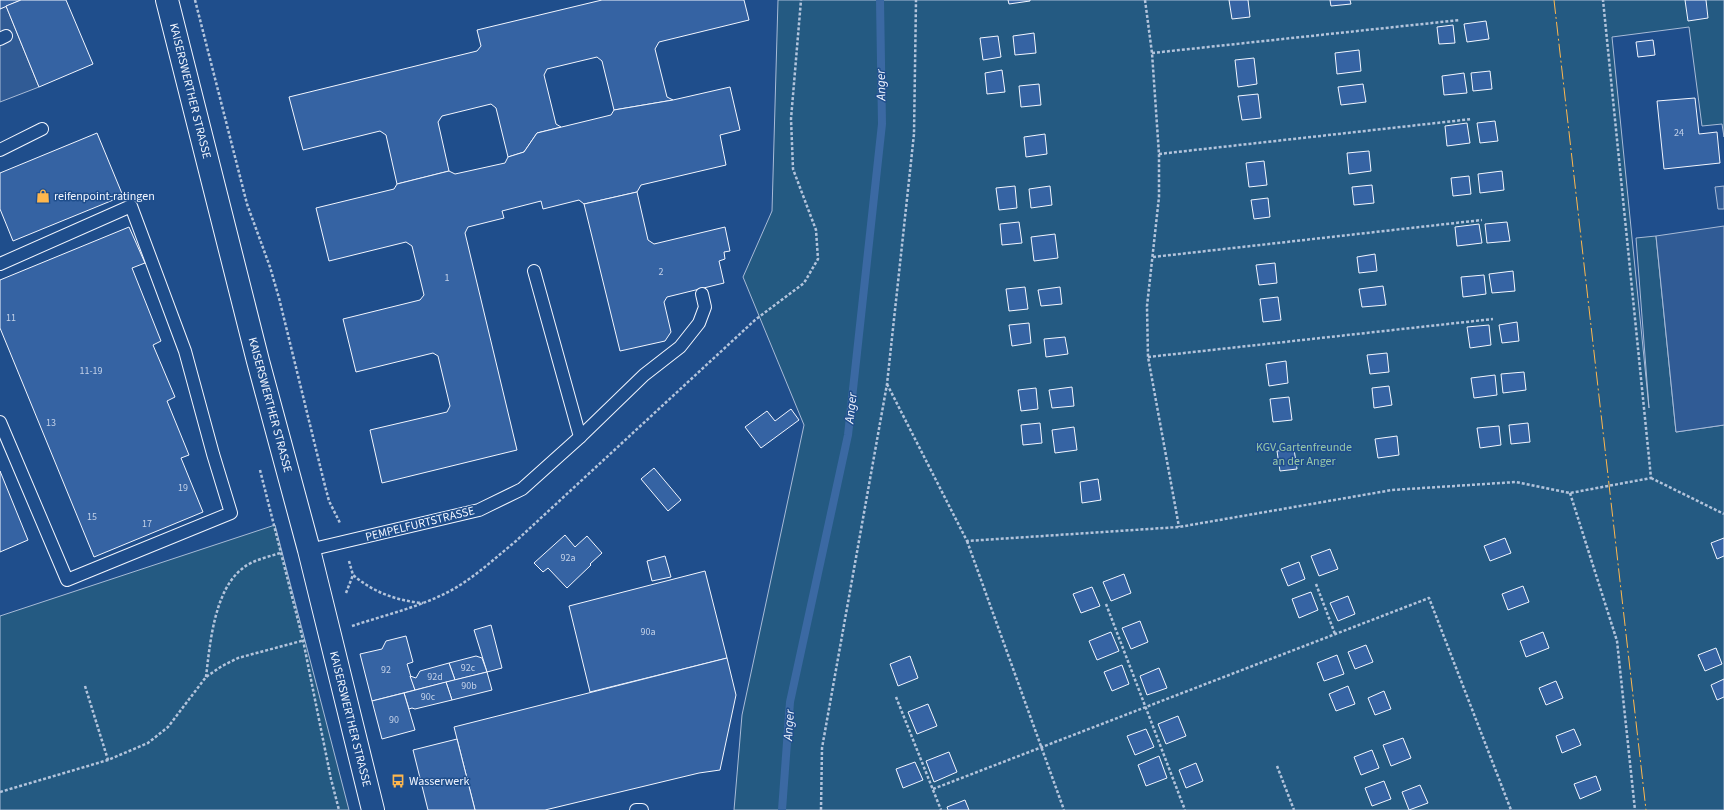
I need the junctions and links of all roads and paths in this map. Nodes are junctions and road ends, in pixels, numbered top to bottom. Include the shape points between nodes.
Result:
1 (167, 0) edge
2 (195, 0) edge
3 (800, 0) edge
4 (916, 0) edge
5 (1145, 0) edge
6 (1603, 0) edge
7 (1460, 20) dead end
8 (1152, 53) junction
9 (1472, 119) dead end
10 (42, 129) dead end
11 (0, 150) edge
12 (1160, 154) junction
13 (1482, 220) dead end
14 (1153, 256) junction
15 (0, 264) edge
16 (534, 271) dead end
17 (702, 294) dead end
18 (1493, 319) dead end
19 (1148, 357) junction
20 (887, 384) junction
21 (0, 422) edge
22 (580, 437) junction
23 (1650, 478) junction
24 (1570, 493) junction
25 (1724, 514) edge
26 (1180, 527) junction
27 (345, 542) junction
28 (967, 542) junction
29 (309, 550) junction
30 (280, 553) dead end
31 (1316, 584) dead end
32 (423, 603) junction
33 (1106, 604) dead end
34 (329, 633) junction
35 (1335, 634) junction
36 (206, 677) junction
37 (85, 686) dead end
38 (896, 697) dead end
39 (1146, 708) junction
40 (1042, 748) junction
41 (108, 760) junction
42 (1277, 766) dead end
43 (933, 789) junction
44 (0, 792) edge
45 (373, 810) edge
46 (636, 810) edge
47 (642, 810) edge
48 (821, 810) edge
49 (941, 810) edge
50 (1064, 810) edge
51 (1185, 810) edge
52 (1294, 810) edge
53 (1511, 810) edge
54 (1635, 810) edge

1 - 29 main road, KAISERSWERTHER STRASSE via 258,361
2 - 27 path via 242,186 275,286 329,501 339,518
3 - 32 path via 791,119 793,169 816,230 818,259 804,283 755,320 477,574
4 - 20 path via 914,134
5 - 8 path
6 - 23 path
7 - 8 path
8 - 12 path
9 - 12 path
10 - 11 lane
12 - 14 path
13 - 14 path
14 - 19 path via 1147,306
15 - 21 lane via 131,206 185,351 231,513 66,580
16 - 22 lane
17 - 22 lane, PEMPELFURTSTRASSE via 705,307 699,323 680,347 644,376
18 - 19 path
19 - 26 path
20 - 28 path
20 - 48 path via 822,748
22 - 27 lane, PEMPELFURTSTRASSE via 522,489 479,510
23 - 24 path
23 - 25 path
24 - 26 path via 1516,482 1392,490
24 - 54 path via 1617,641
26 - 28 path
27 - 29 lane, PEMPELFURTSTRASSE
27 - 32 path via 353,575 358,579 391,597
28 - 40 path
29 - 34 main road, KAISERSWERTHER STRASSE
30 - 36 path via 252,562 235,576 222,599 213,624
31 - 35 path
32 - 34 path
33 - 39 path
34 - 36 path via 238,658
34 - 45 main road, KAISERSWERTHER STRASSE
35 - 39 path
35 - 53 path via 1429,598
36 - 41 path via 168,727 148,743
37 - 41 path
38 - 43 path
39 - 40 path
39 - 51 path
40 - 43 path
40 - 50 path
41 - 44 path
42 - 52 path
43 - 49 path
46 - 47 lane

